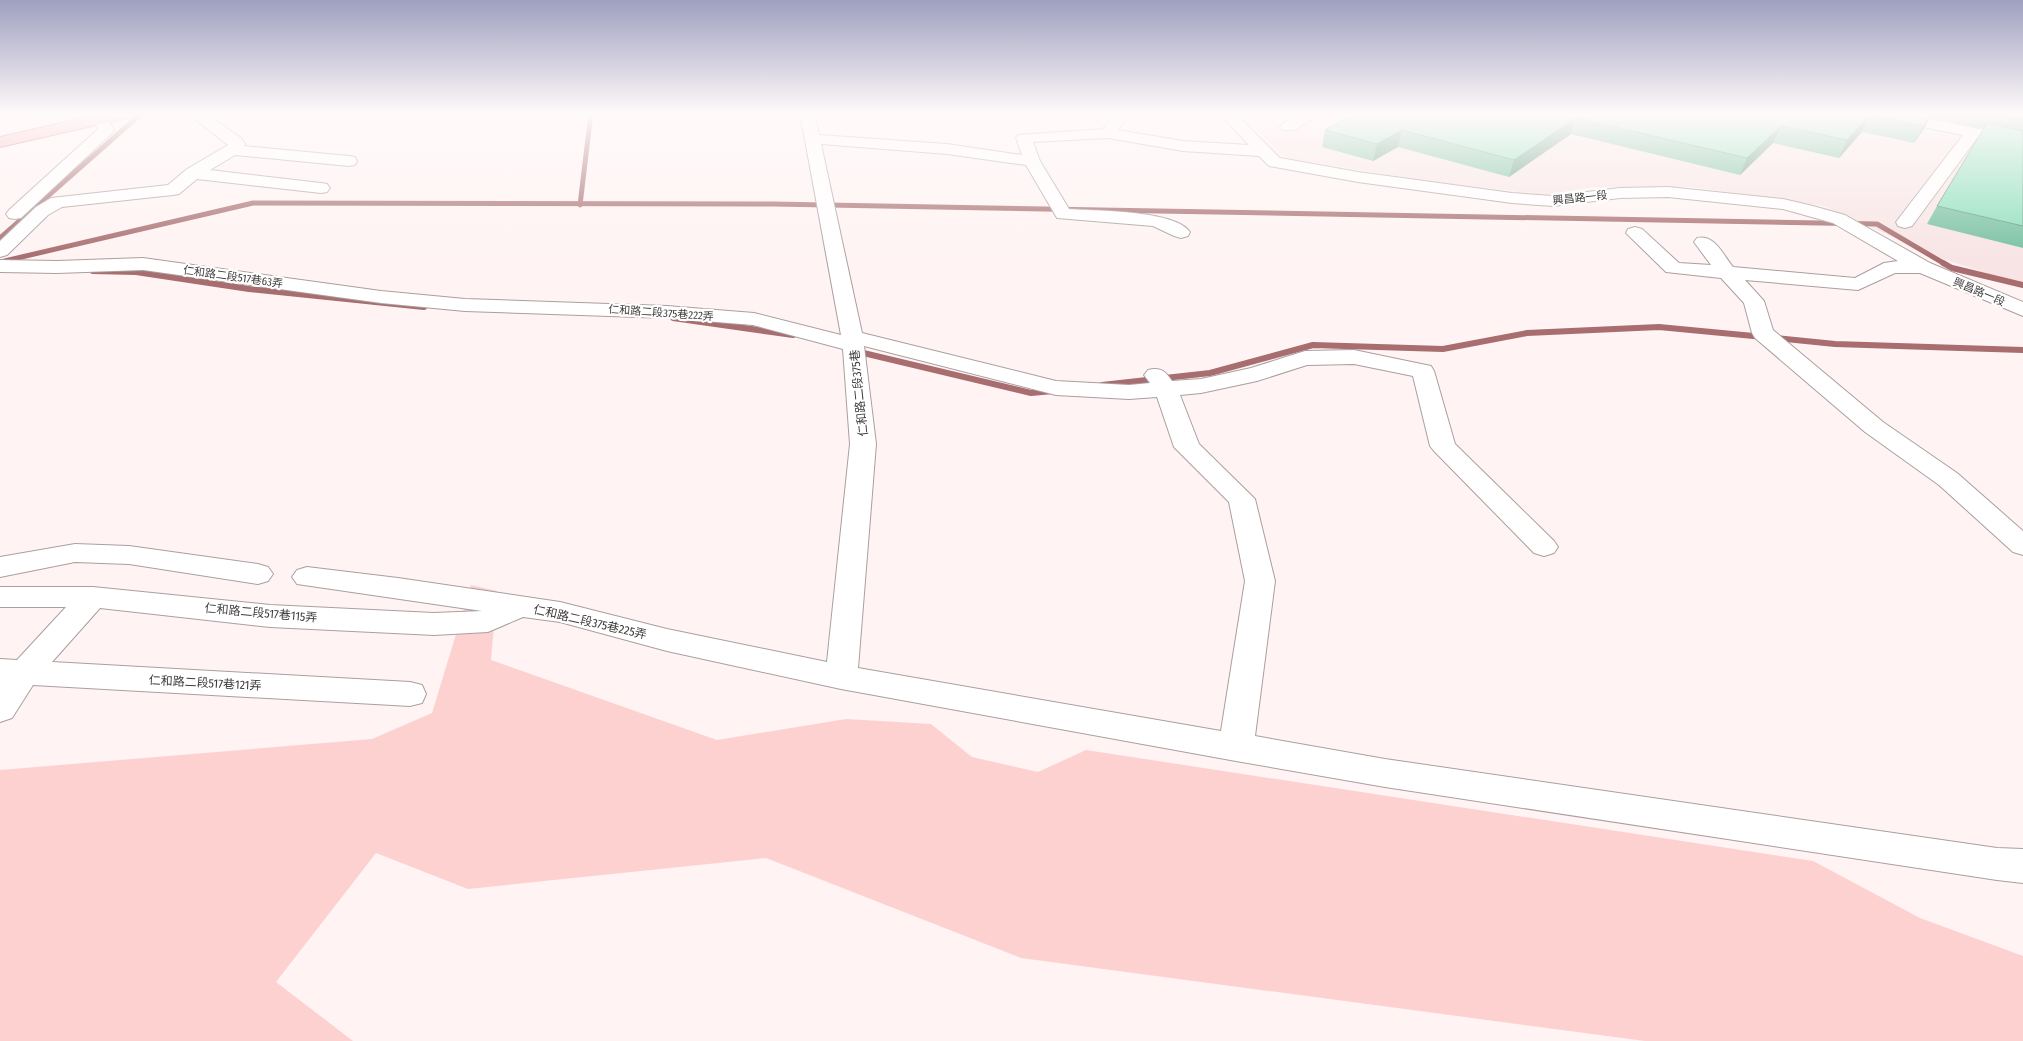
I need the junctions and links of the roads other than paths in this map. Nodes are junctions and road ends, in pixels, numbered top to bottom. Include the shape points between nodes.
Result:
1 (1032, 161) edge
2 (71, 162) edge
3 (212, 162) edge
4 (816, 162) edge
5 (1275, 162) edge
6 (1951, 162) edge
7 (193, 173) junction
8 (321, 188) dead end
9 (1905, 222) dead end
10 (0, 227) edge
11 (1181, 232) dead end
12 (1635, 233) dead end
13 (1704, 242) dead end
14 (0, 251) edge
15 (0, 266) edge
16 (1923, 268) junction
17 (1726, 272) junction
18 (465, 305) joint
19 (2023, 310) edge
20 (854, 348) junction
21 (1161, 382) junction
22 (2023, 546) edge
23 (1544, 547) dead end
24 (0, 567) edge
25 (258, 574) dead end
26 (307, 577) dead end
27 (0, 597) edge
28 (93, 597) junction
29 (520, 606) junction
30 (13, 671) edge
31 (841, 676) junction
32 (410, 694) dead end
33 (0, 708) edge
34 (1236, 747) junction
35 (2023, 866) edge

1 - 11 street via 1063,214 1157,221
2 - 10 street
3 - 7 street
4 - 20 street, 仁和路二段375巷
5 - 16 street, 興昌路一段 via 1553,202 1620,193 1668,192 1783,204 1839,219
6 - 9 street
7 - 8 street
7 - 14 street via 173,190 57,202 42,211
12 - 17 street via 1673,268
13 - 17 street
15 - 18 street, 仁和路二段517巷63弄 via 143,264 381,298
16 - 17 street via 1891,267 1858,284
16 - 19 street, 興昌路一段
17 - 22 street via 1754,301 1763,333 1874,427 1948,479
18 - 20 street, 仁和路二段375巷222弄 via 667,312 754,319
20 - 21 street, 仁和路二段375巷222弄 via 865,340 1056,388 1128,392
20 - 31 street, 仁和路二段375巷 via 864,444
21 - 23 street, 仁和路二段375巷222弄 via 1201,386 1257,374 1305,358 1354,358 1423,371 1443,446
21 - 34 street via 1187,447 1242,499 1260,580
24 - 25 street via 75,553 129,555
26 - 29 street, 仁和路二段375巷225弄
27 - 28 street, 仁和路二段517巷115弄
28 - 29 street, 仁和路二段517巷115弄 via 270,616 434,624 488,621
28 - 30 street
29 - 31 street, 仁和路二段375巷225弄 via 560,612 667,640
30 - 32 street, 仁和路二段517巷121弄
30 - 33 street
31 - 34 street, 仁和路二段375巷225弄
34 - 35 street, 仁和路二段375巷225弄 via 1414,777

